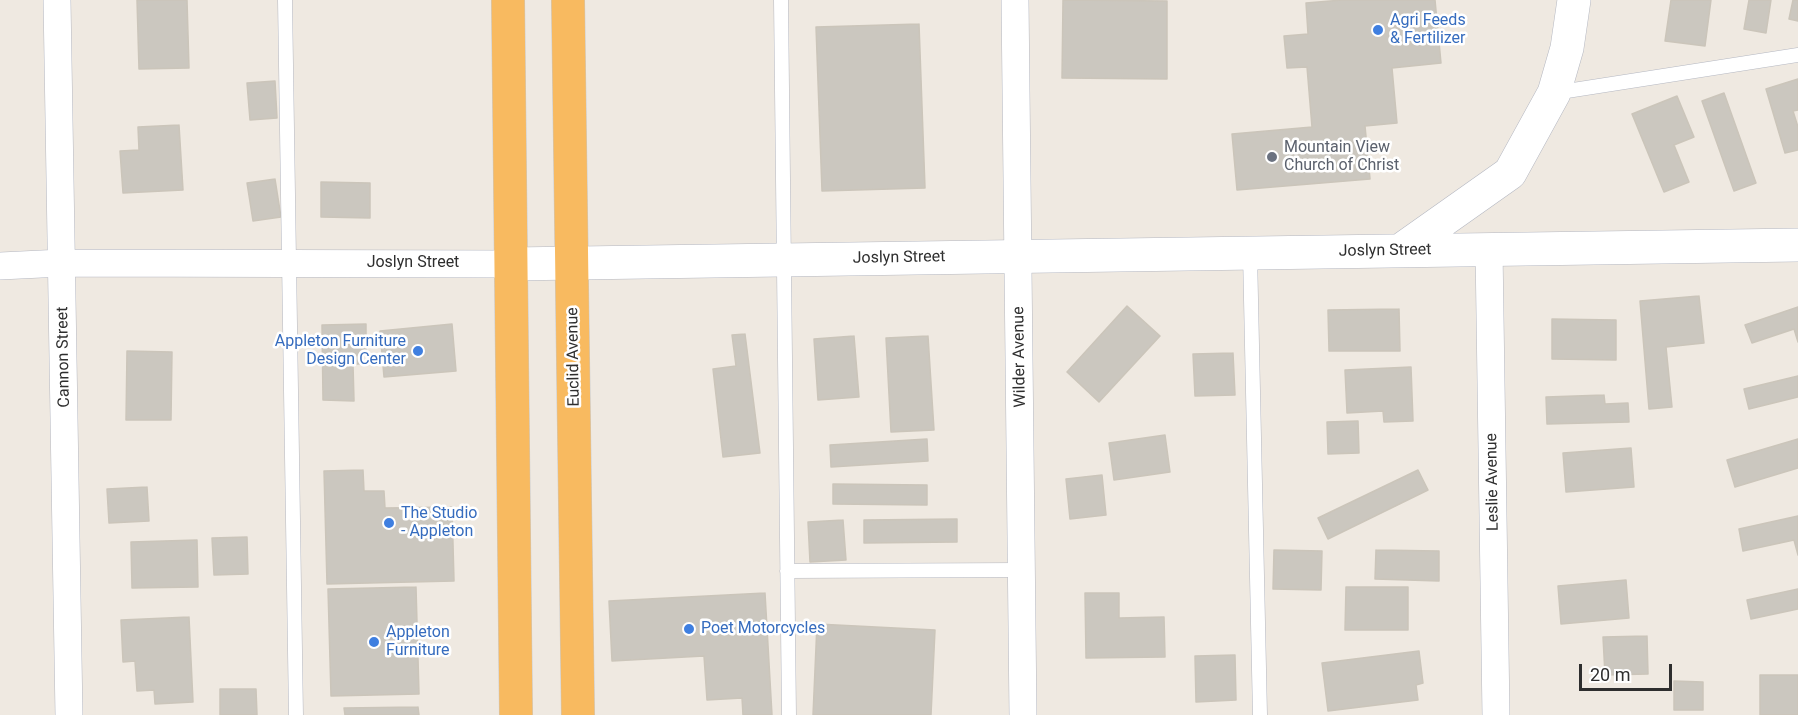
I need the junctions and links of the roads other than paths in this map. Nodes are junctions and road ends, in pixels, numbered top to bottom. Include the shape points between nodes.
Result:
1 (57, 0) edge
2 (285, 0) edge
3 (508, 0) edge
4 (568, 0) edge
5 (781, 0) edge
6 (1015, 0) edge
7 (1574, 0) edge
8 (1798, 55) edge
9 (1554, 93) junction
10 (1798, 245) edge
11 (1489, 249) junction
12 (1401, 250) junction
13 (1250, 253) junction
14 (1018, 256) junction
15 (783, 260) junction
16 (288, 263) junction
17 (573, 263) junction
18 (62, 264) junction
19 (511, 264) junction
20 (0, 266) edge
21 (1022, 570) junction
22 (787, 571) junction
23 (69, 715) edge
24 (296, 715) edge
25 (516, 715) edge
26 (578, 715) edge
27 (789, 715) edge
28 (1023, 715) edge
29 (1260, 715) edge
30 (1497, 715) edge

1 - 18 street, Cannon Street
2 - 16 lane
3 - 19 highway
4 - 17 highway, Euclid Avenue
5 - 15 lane
6 - 14 street, Wilder Avenue
7 - 9 street via 1567,48
8 - 9 lane
9 - 12 street via 1510,172
10 - 11 street, Joslyn Street
11 - 12 street, Joslyn Street
11 - 30 street, Leslie Avenue
12 - 13 street, Joslyn Street
13 - 14 street, Joslyn Street
13 - 29 lane
14 - 15 street, Joslyn Street
14 - 21 street, Wilder Avenue
15 - 17 street, Joslyn Street
15 - 22 lane
16 - 18 street, Joslyn Street
16 - 19 street, Joslyn Street
16 - 24 lane
17 - 19 street, Joslyn Street
17 - 26 highway, Euclid Avenue
18 - 20 street, Joslyn Street
18 - 23 street, Cannon Street
19 - 25 highway
21 - 22 lane
21 - 28 street, Wilder Avenue
22 - 27 lane

